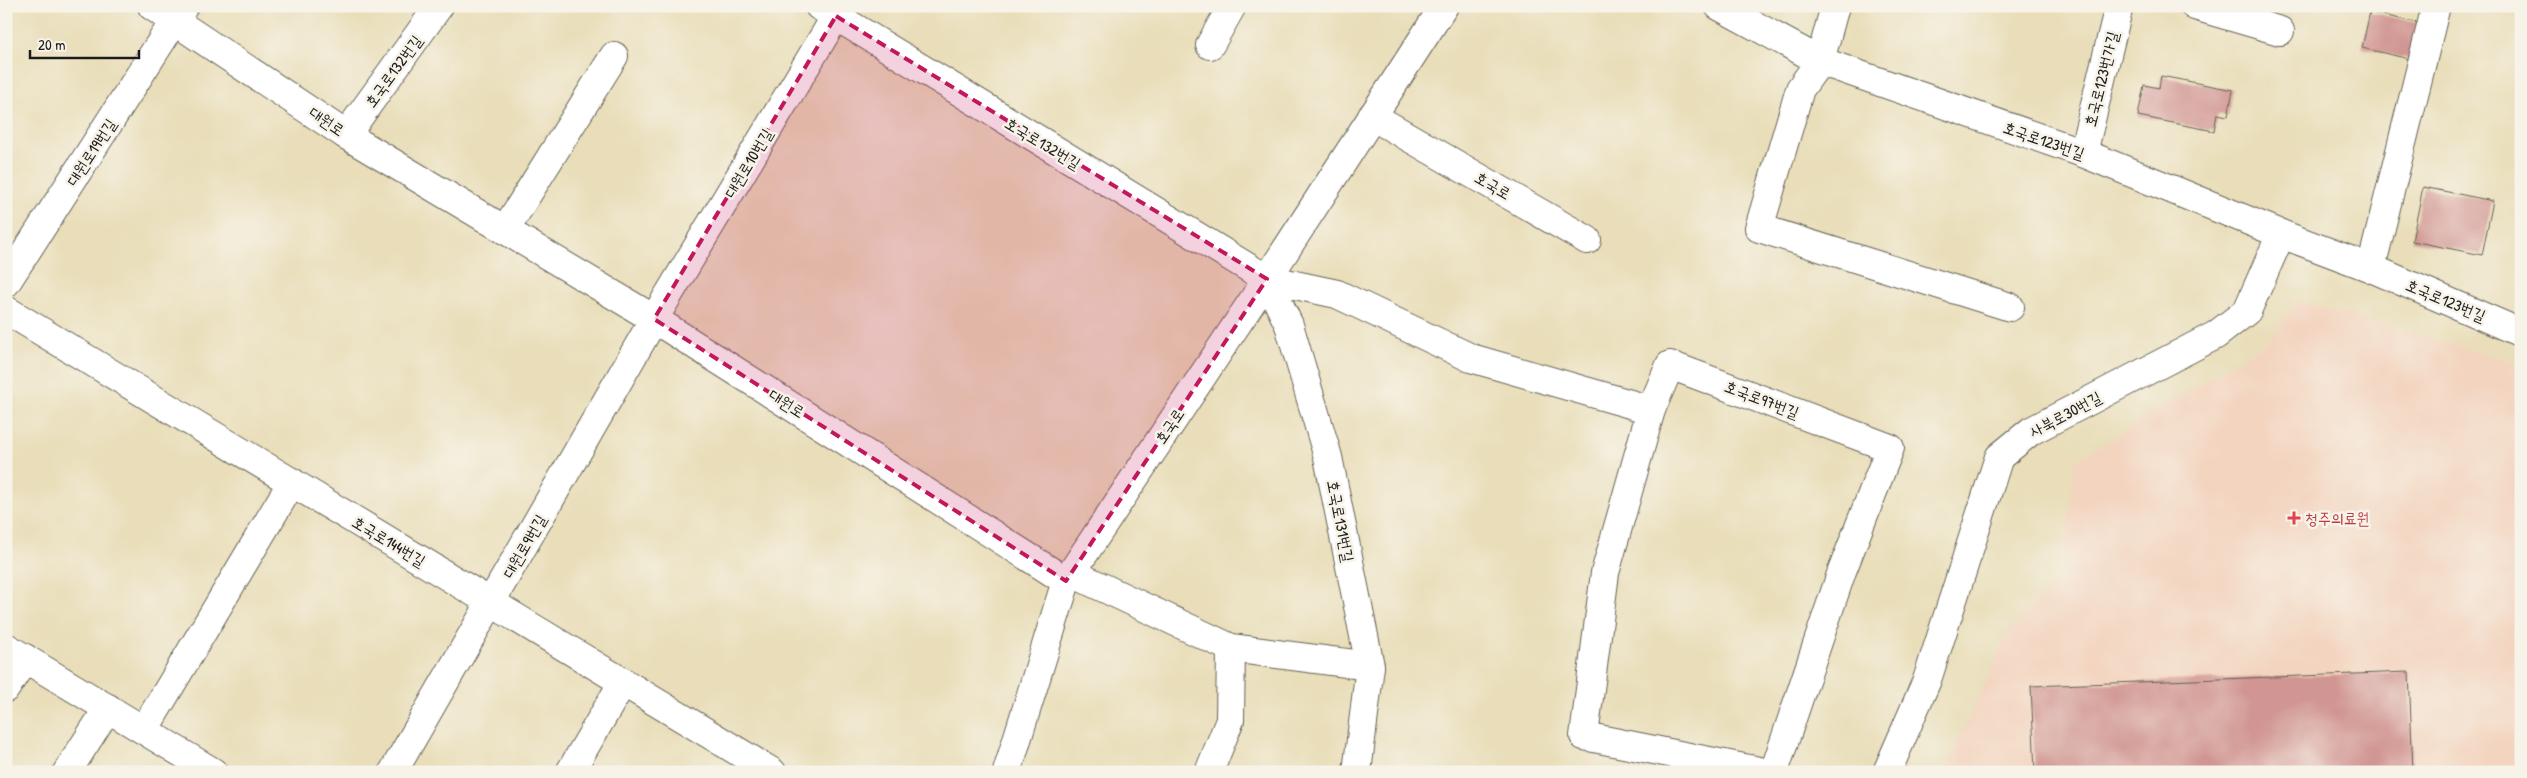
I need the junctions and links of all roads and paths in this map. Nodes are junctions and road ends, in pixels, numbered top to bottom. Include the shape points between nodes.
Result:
1 (152, 6) edge
2 (439, 6) edge
3 (1232, 6) edge
4 (1444, 6) edge
5 (1719, 6) edge
6 (1836, 6) edge
7 (2119, 6) edge
8 (2195, 6) edge
9 (2436, 6) edge
10 (832, 10) edge
11 (180, 14) edge
12 (2280, 31) dead end
13 (1210, 45) dead end
14 (614, 56) dead end
15 (1820, 61) junction
16 (1372, 116) junction
17 (346, 135) junction
18 (2082, 153) junction
19 (505, 230) junction
20 (2281, 234) junction
21 (1587, 240) dead end
22 (2371, 268) junction
23 (1267, 280) junction
24 (6, 283) edge
25 (2010, 307) dead end
26 (6, 310) edge
27 (654, 319) junction
28 (2521, 332) edge
29 (1652, 410) junction
30 (292, 482) junction
31 (1069, 577) junction
32 (491, 603) junction
33 (1231, 648) junction
34 (16, 653) edge
35 (1370, 666) junction
36 (623, 682) junction
37 (6, 688) edge
38 (108, 708) junction
39 (144, 730) junction
40 (67, 772) edge
41 (214, 772) edge
42 (393, 772) edge
43 (570, 772) edge
44 (772, 772) edge
45 (1007, 772) edge
46 (1209, 772) edge
47 (1357, 772) edge
48 (1764, 772) edge
49 (1774, 772) edge
50 (1887, 772) edge

1 - 11 street, 대원로
2 - 17 street, 호국로132번길
3 - 13 street
4 - 16 street, 호국로
5 - 15 street, 호국로123번길
6 - 15 street
7 - 18 street, 호국로123번가길
8 - 12 street
9 - 22 street
10 - 23 street, 호국로132번길
10 - 27 street, 대원로10번길
11 - 17 street, 대원로
11 - 24 street, 대원로19번길
14 - 19 street
15 - 18 street, 호국로123번길
15 - 25 street via 1800,89 1759,228
16 - 21 street, 호국로
16 - 23 street, 호국로
17 - 19 street, 대원로
18 - 20 street, 호국로123번길
19 - 27 street, 대원로
20 - 22 street, 호국로123번길
20 - 50 street, 사북로30번길 via 2247,311 2216,335 2031,431 1999,457 1927,680
22 - 28 street, 호국로123번길
23 - 29 street via 1337,294 1471,358
23 - 31 street, 호국로
23 - 35 street, 호국로131번길 via 1289,325 1325,448
26 - 30 street, 호국로144번길
27 - 31 street, 대원로
27 - 32 street, 대원로9번길
29 - 48 street, 호국로97번길 via 1605,573 1584,736
29 - 49 street, 호국로97번길 via 1670,365 1890,448 1842,571
30 - 32 street, 호국로144번길
30 - 39 street
31 - 33 street
31 - 45 street, 호국로
32 - 36 street, 호국로144번길
32 - 42 street, 대원로9번길
33 - 35 street
33 - 46 street via 1230,720
34 - 37 street
34 - 38 street
35 - 47 street, 호국로131번길
36 - 43 street
36 - 44 street, 호국로144번길
38 - 39 street
38 - 40 street
39 - 41 street

